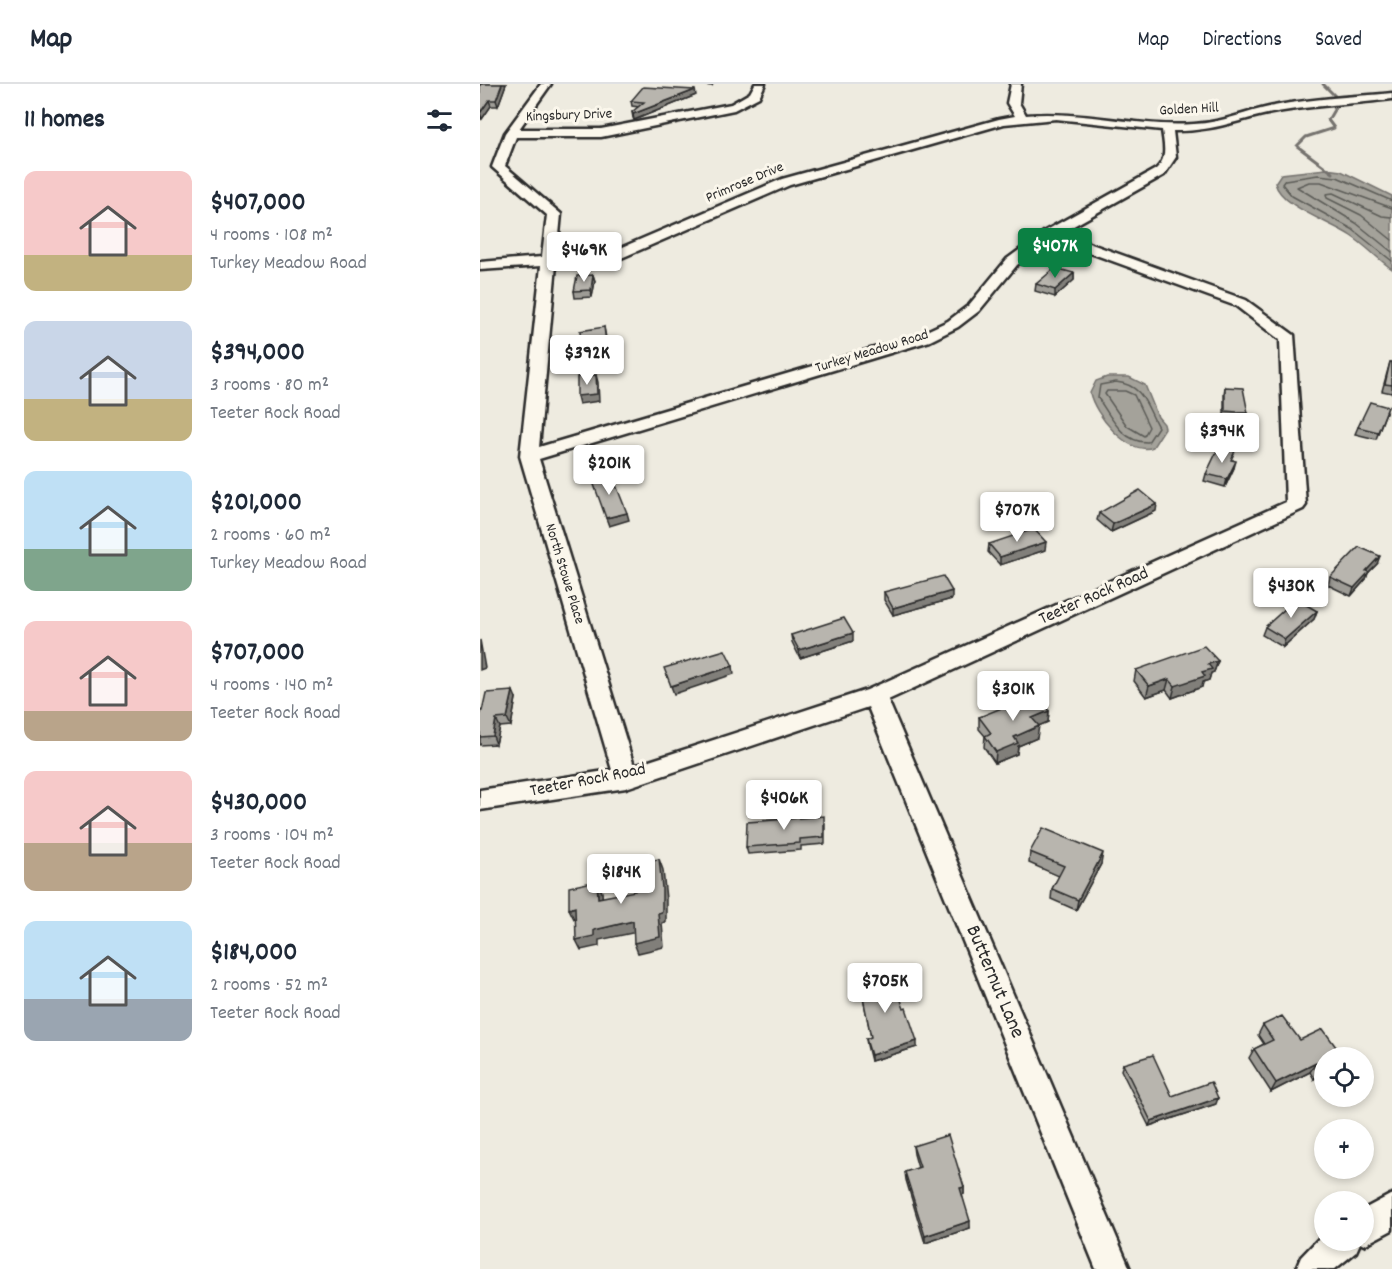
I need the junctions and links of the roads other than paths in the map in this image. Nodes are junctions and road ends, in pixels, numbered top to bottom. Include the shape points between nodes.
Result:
1 (546, 84) edge
2 (760, 84) edge
3 (1016, 84) edge
4 (1392, 96) edge
5 (1374, 98) junction
6 (1392, 107) edge
7 (1022, 118) junction
8 (1167, 128) junction
9 (511, 133) junction
10 (1050, 234) junction
11 (548, 262) junction
12 (480, 266) edge
13 (529, 456) junction
14 (875, 696) junction
15 (626, 778) junction
16 (480, 800) edge
17 (1392, 1211) edge
18 (1374, 1222) edge
19 (1328, 1251) edge
20 (1113, 1269) edge
21 (1313, 1269) edge

1 - 9 street, North Stowe Place
2 - 9 street, Kingsbury Drive via 755,95 734,106 601,133
3 - 7 street via 1012,101
4 - 5 street, Golden Hill
5 - 6 street
5 - 8 street, Golden Hill via 1275,109 1210,126
7 - 8 street, Golden Hill via 1081,118
7 - 11 street, Primrose Drive via 786,182 614,256
8 - 10 street, Turkey Meadow Road via 1172,156 1169,165
9 - 11 street, North Stowe Place via 498,167 554,214
10 - 13 street, Turkey Meadow Road via 1012,262 974,308 924,338
10 - 14 street, Teeter Rock Road via 1241,303 1288,338 1296,505
11 - 12 street, Primrose Drive
11 - 13 street, North Stowe Place
13 - 15 street, North Stowe Place
14 - 15 street, Teeter Rock Road
14 - 20 street, Butternut Lane
15 - 16 street, Teeter Rock Road
17 - 18 street
19 - 21 street

